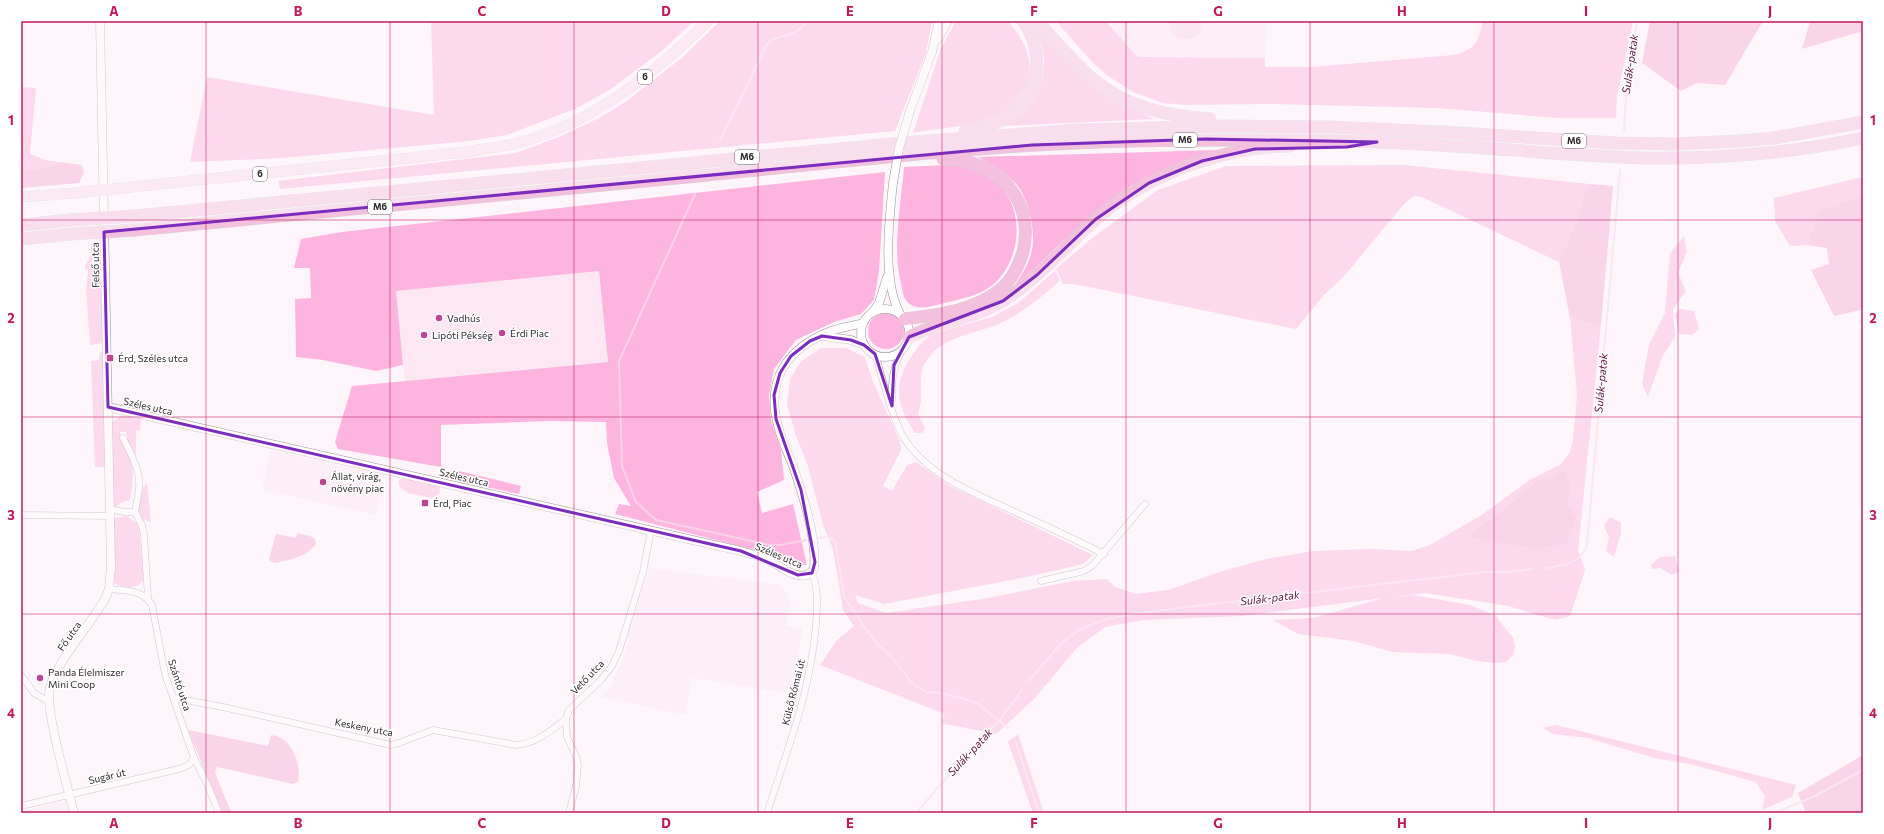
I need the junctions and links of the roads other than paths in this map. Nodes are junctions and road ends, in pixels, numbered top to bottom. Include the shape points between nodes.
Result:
1 (100, 21) edge
2 (708, 21) edge
3 (940, 21) edge
4 (948, 21) edge
5 (1023, 21) edge
6 (1037, 21) edge
7 (932, 52) junction
8 (1863, 122) edge
9 (1285, 126) junction
10 (1863, 138) edge
11 (913, 142) junction
12 (1377, 142) junction
13 (907, 156) junction
14 (21, 197) edge
15 (21, 225) edge
16 (21, 239) edge
17 (888, 274) junction
18 (873, 312) junction
19 (902, 316) junction
20 (863, 323) junction
21 (822, 336) junction
22 (909, 337) junction
23 (864, 345) junction
24 (902, 350) junction
25 (875, 354) junction
26 (892, 406) junction
27 (108, 407) junction
28 (123, 438) dead end
29 (1145, 504) dead end
30 (135, 512) junction
31 (110, 513) junction
32 (21, 515) edge
33 (651, 530) junction
34 (1104, 554) junction
35 (812, 573) junction
36 (1041, 581) dead end
37 (109, 589) junction
38 (148, 598) junction
39 (21, 675) edge
40 (174, 698) junction
41 (49, 702) junction
42 (566, 719) junction
43 (194, 758) junction
44 (70, 795) junction
45 (21, 806) edge
46 (74, 813) edge
47 (219, 813) edge
48 (569, 813) edge
49 (766, 813) edge

1 - 27 street, Felső utca
2 - 14 main road, 6, bridge via 677,52 616,98 565,124 516,143 466,152
3 - 7 street
4 - 7 street
5 - 11 highway via 1035,44 1037,59 1034,84 1024,102 998,122
6 - 9 highway via 1096,81 1138,105 1181,117
7 - 17 street, bridge via 899,148 893,183
8 - 9 highway, M6 via 1774,138 1675,144
9 - 11 highway, M6 via 1121,128
10 - 12 highway, M6 via 1777,153 1689,158
11 - 15 highway, M6, bridge
12 - 13 highway, M6 via 1281,139 1127,141 1032,145
12 - 22 highway via 1347,147 1287,146 1255,149 1184,168 1149,183 1113,206 1090,224 1037,275 1003,302 980,312 926,328
13 - 16 highway, M6, bridge
13 - 19 highway via 930,160 966,160 993,173 1009,186 1016,197 1024,219 1025,232 1024,247 1017,267 1009,280 995,293 961,309 927,316
17 - 18 street via 879,303
17 - 19 street via 894,303
18 - 19 street via 887,309
18 - 20 street
19 - 22 street
20 - 21 street via 830,331
20 - 23 street
21 - 23 street via 851,340
21 - 35 street via 810,341 791,356 780,373 774,395 779,429 801,490 809,524 815,562
22 - 24 street
23 - 25 street
24 - 25 street via 890,356
24 - 26 street via 893,371
25 - 26 street
26 - 34 street via 897,423 912,450 943,476
27 - 31 street, Felső utca
27 - 33 street, Széles utca
28 - 30 street via 138,477 139,489
29 - 34 street
30 - 31 street
30 - 38 street via 142,525
31 - 32 street
31 - 37 street, Fő utca via 112,567
33 - 35 street, Széles utca via 741,550 769,560 798,575
33 - 42 street, Vető utca via 643,572 619,651 612,666 569,710
34 - 36 street via 1084,571
35 - 49 street, Külső Római út via 816,583 817,606 808,682
37 - 38 street via 138,592
37 - 41 street, Fő utca via 100,608 54,677
38 - 40 street, Szántó utca via 152,605 165,674
39 - 41 street via 34,693
40 - 42 street, Keskeny utca via 223,706 391,744 433,730 516,745 525,744 540,738
40 - 43 street, Szántó utca
41 - 44 street, Fő utca
42 - 48 street via 567,737 578,765
43 - 44 street, Sugár út via 189,765 179,769
43 - 47 street, Szántó utca
44 - 45 street, Sugár út
44 - 46 street, Fő utca

